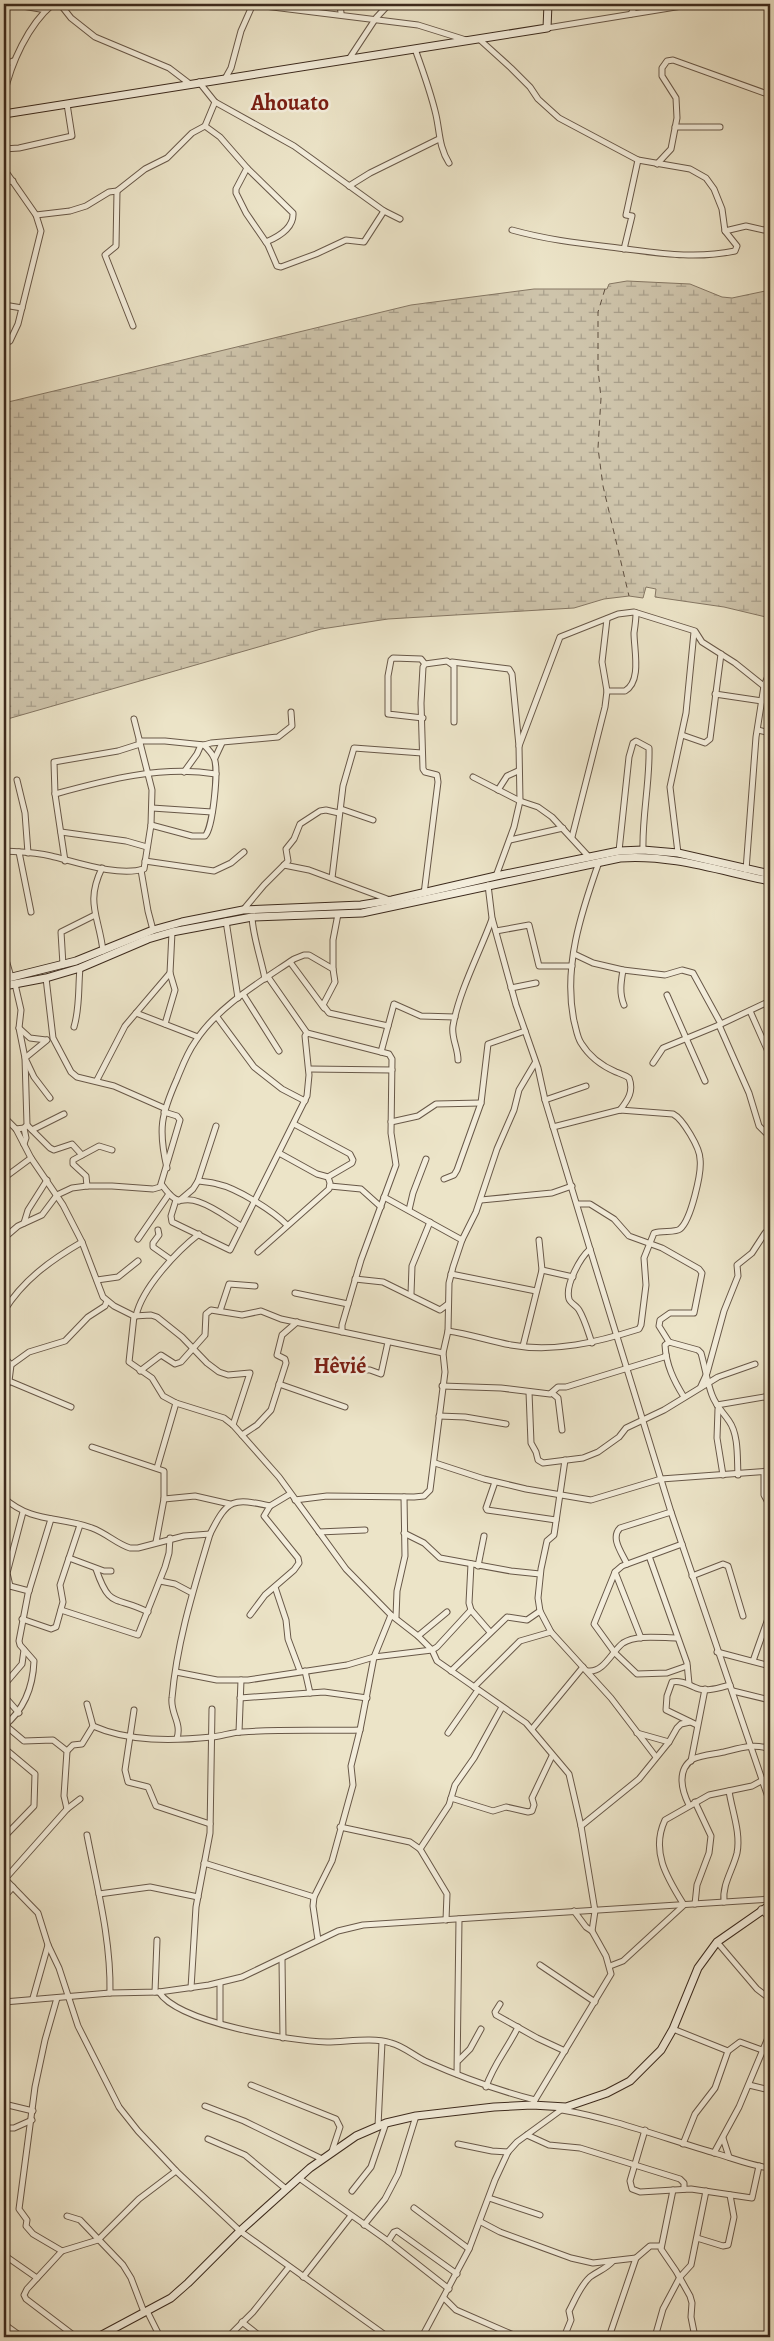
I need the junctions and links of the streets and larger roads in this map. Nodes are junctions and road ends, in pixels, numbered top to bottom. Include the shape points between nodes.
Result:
1 (11, 4) edge
2 (53, 4) edge
3 (60, 4) edge
4 (249, 4) edge
5 (253, 4) edge
6 (302, 4) edge
7 (340, 4) edge
8 (389, 4) edge
9 (548, 4) edge
10 (636, 4) edge
11 (694, 4) edge
12 (292, 9) junction
13 (46, 10) junction
14 (341, 14) junction
15 (631, 14) junction
16 (376, 18) junction
17 (547, 28) junction
18 (479, 39) junction
19 (469, 41) junction
20 (415, 49) junction
21 (349, 59) junction
22 (13, 61) junction
23 (4, 65) edge
24 (226, 77) junction
25 (198, 82) junction
26 (190, 84) junction
27 (4, 95) edge
28 (770, 95) edge
29 (215, 102) junction
30 (68, 104) junction
31 (4, 114) edge
32 (206, 126) junction
33 (675, 127) junction
34 (720, 127) dead end
35 (439, 139) junction
36 (4, 149) edge
37 (638, 160) junction
38 (449, 163) dead end
39 (657, 164) junction
40 (247, 168) junction
41 (4, 169) edge
42 (13, 181) junction
43 (4, 182) edge
44 (349, 186) junction
45 (116, 190) junction
46 (384, 211) junction
47 (36, 215) junction
48 (400, 219) dead end
49 (770, 229) edge
50 (512, 230) dead end
51 (725, 230) junction
52 (266, 242) junction
53 (624, 249) junction
54 (4, 305) edge
55 (22, 308) junction
56 (133, 326) dead end
57 (10, 341) dead end
58 (636, 613) junction
59 (608, 619) junction
60 (694, 631) junction
61 (721, 654) junction
62 (452, 662) junction
63 (425, 664) junction
64 (770, 671) edge
65 (764, 686) junction
66 (607, 690) junction
67 (770, 691) edge
68 (716, 694) junction
69 (762, 701) junction
70 (292, 712) dead end
71 (423, 718) junction
72 (134, 719) dead end
73 (454, 722) dead end
74 (758, 730) junction
75 (770, 733) edge
76 (682, 735) junction
77 (139, 743) junction
78 (222, 743) junction
79 (202, 745) junction
80 (519, 746) junction
81 (422, 753) junction
82 (215, 758) junction
83 (216, 765) junction
84 (518, 771) junction
85 (184, 772) junction
86 (203, 772) junction
87 (147, 773) junction
88 (216, 774) junction
89 (473, 777) dead end
90 (17, 780) dead end
91 (498, 790) junction
92 (55, 794) junction
93 (520, 800) junction
94 (152, 808) junction
95 (340, 811) junction
96 (212, 812) junction
97 (373, 820) dead end
98 (151, 826) junction
99 (563, 828) junction
100 (61, 832) junction
101 (572, 837) junction
102 (510, 840) junction
103 (147, 846) junction
104 (643, 850) junction
105 (4, 851) edge
106 (19, 852) junction
107 (244, 852) dead end
108 (619, 852) junction
109 (28, 853) junction
110 (678, 854) junction
111 (589, 857) junction
112 (65, 861) junction
113 (145, 861) junction
114 (600, 862) junction
115 (284, 865) junction
116 (102, 868) junction
117 (142, 870) junction
118 (746, 870) junction
119 (770, 874) edge
120 (496, 876) junction
121 (332, 878) junction
122 (770, 881) edge
123 (488, 885) junction
124 (424, 894) junction
125 (392, 900) junction
126 (244, 910) junction
127 (31, 912) dead end
128 (338, 914) junction
129 (96, 915) junction
130 (252, 917) junction
131 (492, 918) junction
132 (226, 921) junction
133 (153, 930) junction
134 (496, 931) junction
135 (172, 932) junction
136 (103, 951) junction
137 (4, 953) edge
138 (574, 954) junction
139 (290, 962) junction
140 (63, 965) junction
141 (572, 966) junction
142 (80, 968) junction
143 (333, 969) junction
144 (623, 970) junction
145 (170, 973) junction
146 (46, 978) junction
147 (266, 978) junction
148 (10, 980) edge
149 (536, 983) dead end
150 (4, 986) edge
151 (512, 988) junction
152 (666, 995) dead end
153 (240, 996) junction
154 (770, 1001) edge
155 (624, 1005) dead end
156 (324, 1008) junction
157 (750, 1011) junction
158 (136, 1013) junction
159 (455, 1016) junction
160 (217, 1017) junction
161 (165, 1024) junction
162 (720, 1025) junction
163 (388, 1026) junction
164 (74, 1027) dead end
165 (19, 1028) junction
166 (525, 1031) junction
167 (307, 1033) junction
168 (198, 1037) junction
169 (54, 1038) junction
170 (686, 1038) junction
171 (47, 1040) junction
172 (279, 1051) dead end
173 (382, 1052) junction
174 (770, 1056) edge
175 (25, 1058) junction
176 (458, 1060) dead end
177 (535, 1063) junction
178 (653, 1063) dead end
179 (31, 1068) junction
180 (309, 1069) junction
181 (24, 1070) junction
182 (392, 1070) junction
183 (97, 1080) junction
184 (705, 1081) dead end
185 (586, 1086) dead end
186 (50, 1098) dead end
187 (545, 1100) junction
188 (305, 1101) junction
189 (481, 1103) junction
190 (164, 1110) junction
191 (620, 1110) junction
192 (64, 1114) dead end
193 (4, 1117) edge
194 (391, 1122) junction
195 (294, 1124) junction
196 (216, 1126) dead end
197 (25, 1127) junction
198 (554, 1127) junction
199 (16, 1129) junction
200 (32, 1130) junction
201 (770, 1138) edge
202 (24, 1144) junction
203 (112, 1150) dead end
204 (279, 1153) junction
205 (82, 1156) junction
206 (31, 1158) junction
207 (426, 1159) dead end
208 (167, 1168) junction
209 (328, 1177) junction
210 (4, 1178) edge
211 (47, 1180) junction
212 (444, 1180) dead end
213 (198, 1181) junction
214 (162, 1185) junction
215 (87, 1186) junction
216 (330, 1186) junction
217 (572, 1186) junction
218 (168, 1194) junction
219 (57, 1195) junction
220 (384, 1197) junction
221 (177, 1200) junction
222 (253, 1200) junction
223 (481, 1200) junction
224 (578, 1204) junction
225 (381, 1207) junction
226 (409, 1210) junction
227 (430, 1222) junction
228 (24, 1223) junction
229 (287, 1225) junction
230 (241, 1226) junction
231 (770, 1228) edge
232 (158, 1230) dead end
233 (199, 1234) junction
234 (4, 1238) edge
235 (138, 1238) dead end
236 (462, 1240) junction
237 (540, 1240) dead end
238 (82, 1242) junction
239 (649, 1244) junction
240 (590, 1249) junction
241 (258, 1252) dead end
242 (170, 1259) junction
243 (138, 1261) dead end
244 (542, 1270) junction
245 (452, 1274) junction
246 (573, 1277) junction
247 (355, 1279) junction
248 (97, 1280) junction
249 (255, 1286) dead end
250 (536, 1291) junction
251 (295, 1294) dead end
252 (411, 1294) junction
253 (106, 1301) junction
254 (348, 1304) junction
255 (448, 1304) junction
256 (4, 1310) edge
257 (220, 1311) junction
258 (135, 1316) junction
259 (297, 1322) junction
260 (448, 1331) junction
261 (342, 1332) junction
262 (617, 1336) junction
263 (388, 1342) junction
264 (668, 1342) junction
265 (592, 1343) junction
266 (523, 1346) junction
267 (193, 1347) junction
268 (443, 1353) junction
269 (666, 1354) junction
270 (4, 1358) edge
271 (755, 1364) dead end
272 (11, 1365) junction
273 (348, 1369) dead end
274 (627, 1369) junction
275 (140, 1371) junction
276 (707, 1373) junction
277 (9, 1380) junction
278 (709, 1382) junction
279 (279, 1384) junction
280 (442, 1386) junction
281 (701, 1386) junction
282 (4, 1391) edge
283 (529, 1392) junction
284 (552, 1393) junction
285 (770, 1396) edge
286 (684, 1397) junction
287 (176, 1403) junction
288 (71, 1407) dead end
289 (345, 1407) dead end
290 (718, 1407) junction
291 (439, 1416) junction
292 (642, 1420) junction
293 (506, 1424) dead end
294 (233, 1426) junction
295 (562, 1430) dead end
296 (242, 1435) junction
297 (92, 1447) dead end
298 (565, 1460) junction
299 (435, 1463) junction
300 (157, 1468) junction
301 (770, 1471) edge
302 (764, 1473) junction
303 (723, 1475) junction
304 (738, 1475) junction
305 (661, 1479) junction
306 (495, 1482) junction
307 (290, 1494) junction
308 (560, 1495) junction
309 (404, 1496) junction
310 (4, 1498) edge
311 (164, 1499) junction
312 (295, 1500) junction
313 (230, 1504) junction
314 (270, 1506) junction
315 (770, 1506) edge
316 (23, 1512) junction
317 (671, 1512) junction
318 (51, 1519) junction
319 (556, 1520) junction
320 (80, 1525) junction
321 (365, 1530) dead end
322 (319, 1532) junction
323 (404, 1533) junction
324 (210, 1534) junction
325 (484, 1536) dead end
326 (170, 1538) junction
327 (156, 1542) junction
328 (682, 1544) junction
329 (649, 1556) junction
330 (69, 1558) junction
331 (472, 1564) junction
332 (627, 1564) junction
333 (478, 1566) junction
334 (96, 1568) junction
335 (111, 1571) dead end
336 (615, 1572) junction
337 (540, 1574) junction
338 (692, 1576) junction
339 (160, 1581) junction
340 (10, 1586) junction
341 (275, 1587) junction
342 (4, 1588) edge
343 (29, 1591) junction
344 (192, 1593) junction
345 (61, 1610) junction
346 (471, 1610) junction
347 (540, 1611) junction
348 (148, 1612) junction
349 (447, 1612) dead end
350 (770, 1613) edge
351 (250, 1615) dead end
352 (393, 1616) junction
353 (743, 1616) dead end
354 (22, 1619) junction
355 (490, 1632) junction
356 (551, 1632) junction
357 (418, 1636) junction
358 (641, 1638) junction
359 (677, 1638) junction
360 (24, 1650) junction
361 (432, 1650) junction
362 (717, 1652) junction
363 (614, 1653) junction
364 (374, 1656) junction
365 (753, 1662) junction
366 (687, 1666) junction
367 (770, 1666) edge
368 (583, 1667) junction
369 (303, 1671) junction
370 (451, 1671) junction
371 (588, 1671) junction
372 (176, 1672) junction
373 (241, 1680) junction
374 (689, 1684) junction
375 (4, 1685) edge
376 (730, 1685) junction
377 (476, 1689) junction
378 (705, 1690) junction
379 (734, 1691) junction
380 (310, 1693) junction
381 (4, 1696) edge
382 (240, 1698) junction
383 (367, 1698) junction
384 (770, 1700) edge
385 (87, 1704) dead end
386 (502, 1707) junction
387 (212, 1709) dead end
388 (134, 1710) dead end
389 (19, 1713) junction
390 (690, 1722) junction
391 (5, 1725) edge
392 (697, 1725) junction
393 (93, 1726) junction
394 (532, 1728) junction
395 (360, 1730) junction
396 (239, 1732) junction
397 (448, 1733) dead end
398 (637, 1733) junction
399 (130, 1736) junction
400 (210, 1737) junction
401 (177, 1738) junction
402 (669, 1742) junction
403 (751, 1746) junction
404 (4, 1748) edge
405 (770, 1749) edge
406 (67, 1751) junction
407 (552, 1756) junction
408 (656, 1757) junction
409 (691, 1761) junction
410 (763, 1780) junction
411 (729, 1791) junction
412 (451, 1798) junction
413 (80, 1799) dead end
414 (695, 1802) junction
415 (770, 1803) edge
416 (689, 1806) junction
417 (67, 1809) junction
418 (210, 1824) junction
419 (581, 1826) junction
420 (340, 1827) junction
421 (87, 1835) dead end
422 (4, 1837) edge
423 (420, 1849) junction
424 (204, 1863) junction
425 (4, 1878) edge
426 (13, 1887) junction
427 (99, 1894) junction
428 (4, 1897) edge
429 (198, 1897) junction
430 (314, 1897) junction
431 (770, 1899) edge
432 (724, 1902) junction
433 (695, 1904) junction
434 (770, 1904) edge
435 (684, 1905) junction
436 (761, 1909) junction
437 (574, 1911) junction
438 (595, 1911) junction
439 (459, 1919) junction
440 (770, 1919) edge
441 (446, 1920) junction
442 (592, 1931) junction
443 (157, 1940) dead end
444 (318, 1940) junction
445 (716, 1942) junction
446 (48, 1945) junction
447 (282, 1959) junction
448 (540, 1965) dead end
449 (610, 1966) junction
450 (220, 1982) junction
451 (190, 1988) junction
452 (157, 1992) junction
453 (110, 1993) junction
454 (70, 1997) junction
455 (33, 1998) junction
456 (57, 1998) junction
457 (770, 1999) edge
458 (4, 2002) edge
459 (595, 2002) junction
460 (500, 2004) dead end
461 (220, 2023) junction
462 (518, 2027) junction
463 (481, 2029) dead end
464 (673, 2029) junction
465 (770, 2033) edge
466 (284, 2038) junction
467 (382, 2042) junction
468 (762, 2050) junction
469 (565, 2051) junction
470 (728, 2052) junction
471 (459, 2060) junction
472 (457, 2074) junction
473 (251, 2085) dead end
474 (749, 2085) junction
475 (486, 2087) junction
476 (770, 2090) edge
477 (533, 2103) junction
478 (4, 2104) edge
479 (205, 2106) dead end
480 (564, 2108) junction
481 (33, 2111) junction
482 (416, 2116) junction
483 (32, 2120) junction
484 (386, 2123) junction
485 (378, 2126) junction
486 (4, 2128) edge
487 (645, 2130) junction
488 (527, 2135) junction
489 (723, 2137) junction
490 (208, 2139) dead end
491 (458, 2144) dead end
492 (683, 2144) junction
493 (332, 2151) junction
494 (508, 2152) junction
495 (714, 2152) junction
496 (729, 2157) junction
497 (322, 2159) junction
498 (634, 2166) junction
499 (759, 2166) junction
500 (770, 2168) edge
501 (176, 2172) junction
502 (299, 2178) junction
503 (286, 2189) junction
504 (684, 2189) junction
505 (673, 2190) junction
506 (352, 2191) dead end
507 (706, 2191) junction
508 (730, 2195) junction
509 (489, 2198) junction
510 (414, 2208) dead end
511 (67, 2216) dead end
512 (540, 2216) dead end
513 (350, 2217) junction
514 (481, 2222) junction
515 (364, 2225) junction
516 (240, 2230) junction
517 (697, 2238) junction
518 (98, 2240) junction
519 (388, 2242) junction
520 (661, 2246) junction
521 (469, 2249) junction
522 (62, 2251) junction
523 (4, 2255) edge
524 (636, 2258) junction
525 (613, 2261) junction
526 (289, 2266) junction
527 (457, 2274) junction
528 (303, 2277) junction
529 (680, 2277) junction
530 (37, 2278) junction
531 (449, 2289) junction
532 (444, 2298) junction
533 (146, 2312) junction
534 (242, 2322) junction
535 (4, 2324) edge
536 (22, 2337) edge
537 (76, 2337) edge
538 (98, 2337) edge
539 (160, 2337) edge
540 (228, 2337) edge
541 (261, 2337) edge
542 (388, 2337) edge
543 (422, 2337) edge
544 (518, 2337) edge
545 (564, 2337) edge
546 (608, 2337) edge
547 (656, 2337) edge
548 (695, 2337) edge

1 - 13 street
2 - 13 street
3 - 26 street via 71,18 95,37 168,68
4 - 5 street
5 - 12 street
5 - 24 street
6 - 12 street
7 - 14 street
8 - 16 street
9 - 17 street
10 - 15 street
11 - 15 street
12 - 14 street
13 - 22 street
14 - 16 street
15 - 17 street
16 - 19 street via 418,25
16 - 21 street
17 - 18 street
18 - 19 street
18 - 37 street via 559,118
19 - 20 street
20 - 21 street
20 - 35 street via 427,81
21 - 24 street
22 - 23 street
22 - 27 street
24 - 25 street
25 - 26 street
25 - 29 street
26 - 30 street
28 - 33 street via 679,62 667,61 662,72 677,103
29 - 32 street
29 - 44 street via 294,146
30 - 31 street
30 - 36 street via 72,136
32 - 40 street
32 - 45 street via 192,133 167,158
33 - 34 street
33 - 39 street via 671,149
35 - 38 street
35 - 44 street
37 - 39 street
37 - 53 street via 626,215 632,216
39 - 51 street via 690,169 706,178 722,209
40 - 52 street via 236,192
40 - 52 street via 293,213 290,225 279,237
41 - 42 street
42 - 43 street
42 - 47 street
44 - 46 street
45 - 47 street via 86,206
45 - 56 street via 116,246 105,255
46 - 48 street
46 - 52 street via 364,242 346,240 281,267 275,264
47 - 55 street via 41,231
49 - 51 street via 746,226
50 - 53 street via 555,240
51 - 53 street via 737,246 735,251 702,257
54 - 55 street
55 - 57 street
58 - 59 street via 618,614
58 - 60 street
58 - 66 street via 635,662 630,687 625,691
59 - 66 street via 602,662
59 - 80 street via 560,636
60 - 61 street via 702,642
60 - 76 street
61 - 65 street
61 - 68 street
62 - 63 street via 445,660
62 - 73 street
62 - 80 street via 511,671
63 - 71 street via 421,692
63 - 71 street via 421,659 393,658 388,676 388,714
64 - 65 street
65 - 67 street
65 - 69 street
66 - 101 street
68 - 69 street
68 - 76 street via 708,742
69 - 74 street
70 - 78 street via 292,726 278,737
71 - 81 street
72 - 77 street
74 - 75 street
74 - 118 street
76 - 110 street via 670,787
77 - 79 street via 165,741
77 - 87 street
77 - 92 street via 118,751 55,761
78 - 79 street
78 - 82 street
79 - 82 street
79 - 85 street
80 - 84 street
81 - 95 street via 354,748
81 - 124 street via 423,771 438,778
82 - 83 street
83 - 86 street
83 - 88 street
84 - 91 street via 507,776
84 - 93 street
85 - 86 street
85 - 87 street
86 - 88 street
87 - 92 street
87 - 94 street via 152,790
88 - 96 street
89 - 91 street
90 - 109 street via 25,813
91 - 93 street
92 - 100 street
93 - 99 street via 538,807
93 - 102 street
94 - 96 street
94 - 98 street
95 - 97 street
95 - 115 street via 320,811 300,824 286,849 288,859
95 - 121 street
96 - 98 street via 209,832 205,836
98 - 103 street
99 - 101 street
99 - 102 street
100 - 103 street
100 - 112 street
101 - 111 street
102 - 120 street
103 - 113 street
104 - 108 street
104 - 108 street via 649,748 636,741 629,757
104 - 110 street
105 - 106 street
106 - 109 street
106 - 127 street
107 - 113 street via 214,871
108 - 111 street
109 - 112 street via 54,856
110 - 118 street
111 - 120 street
112 - 116 street
113 - 117 street
114 - 122 street via 642,857 676,860
114 - 123 street
114 - 138 street via 582,913
115 - 121 street
115 - 126 street
116 - 117 street
116 - 129 street via 93,890
117 - 133 street
118 - 119 street
120 - 124 street
121 - 125 street
123 - 128 street via 362,913
123 - 131 street
124 - 125 street
125 - 126 street via 361,905
126 - 133 street
128 - 130 street
128 - 143 street via 333,940
129 - 136 street
129 - 140 street via 61,932
130 - 132 street
130 - 147 street via 252,929
131 - 134 street
131 - 159 street
132 - 135 street
132 - 153 street
133 - 136 street
134 - 141 street via 529,925 539,966
134 - 151 street
135 - 142 street
135 - 145 street
136 - 140 street
137 - 148 street
138 - 141 street
138 - 144 street via 593,963
139 - 143 street via 306,954
139 - 147 street
139 - 156 street
140 - 148 street
141 - 191 street via 571,1007 580,1042 590,1055 628,1077 632,1085 630,1097
142 - 146 street
142 - 164 street via 80,1008
143 - 156 street via 335,982
144 - 155 street via 620,986
144 - 162 street via 665,975 682,970 693,973
145 - 158 street
145 - 161 street via 175,990
146 - 148 street
146 - 169 street
147 - 153 street
147 - 167 street
148 - 150 street
148 - 165 street via 21,1010
149 - 151 street
151 - 166 street
152 - 170 street
153 - 160 street
153 - 172 street
154 - 157 street
156 - 163 street via 330,1013
157 - 162 street
157 - 174 street
158 - 161 street
158 - 183 street via 118,1037
159 - 163 street via 421,1016 394,1004
159 - 176 street via 452,1033 458,1046
160 - 168 street
160 - 188 street via 254,1067 282,1089
161 - 168 street
162 - 170 street
162 - 201 street via 749,1093 759,1126
163 - 173 street
165 - 171 street via 30,1038
165 - 175 street
166 - 177 street
166 - 189 street via 488,1044
167 - 173 street
167 - 180 street
168 - 190 street
169 - 171 street
169 - 183 street via 71,1072 77,1077
170 - 178 street via 663,1048
170 - 184 street
171 - 175 street
173 - 182 street via 391,1056
175 - 179 street
175 - 181 street
177 - 187 street
177 - 223 street via 518,1090 514,1110 497,1149
179 - 181 street
179 - 186 street
180 - 182 street
180 - 188 street
181 - 197 street
182 - 194 street
183 - 190 street
185 - 187 street
187 - 198 street
188 - 195 street
189 - 194 street via 436,1104 418,1116
189 - 212 street via 458,1170
190 - 208 street via 162,1132
190 - 208 street via 180,1120
191 - 198 street
191 - 239 street via 677,1117 700,1155 693,1201 684,1225 677,1230 654,1233
192 - 200 street
193 - 199 street
194 - 220 street via 396,1162
195 - 204 street
195 - 209 street via 353,1156 352,1163
196 - 213 street
197 - 199 street
197 - 200 street
197 - 202 street
198 - 217 street
199 - 202 street
200 - 205 street via 50,1148 54,1150 72,1144
202 - 206 street
203 - 205 street via 99,1146
204 - 209 street
204 - 222 street
205 - 215 street via 73,1163 86,1176
206 - 210 street
206 - 211 street
207 - 226 street
208 - 214 street
209 - 216 street
211 - 219 street
211 - 228 street via 28,1210
213 - 221 street via 193,1189
213 - 222 street via 219,1184
214 - 215 street via 153,1189
214 - 218 street
215 - 219 street
216 - 225 street via 361,1189
216 - 229 street
217 - 223 street via 552,1193
217 - 224 street
218 - 221 street
218 - 235 street
219 - 228 street via 42,1215
219 - 238 street
220 - 225 street
220 - 226 street
221 - 230 street via 197,1201
221 - 233 street via 170,1220
222 - 229 street
222 - 230 street
223 - 236 street
224 - 239 street via 590,1204 614,1219 629,1236
224 - 240 street
225 - 247 street
226 - 227 street
227 - 236 street
227 - 252 street via 412,1266
228 - 234 street
229 - 241 street
230 - 233 street via 230,1250
231 - 276 street via 752,1254 737,1265 738,1276 724,1311
232 - 242 street via 153,1247
233 - 242 street
236 - 245 street
237 - 244 street
238 - 248 street
238 - 256 street via 30,1278 14,1293
239 - 262 street via 644,1258 646,1285 641,1325 639,1329
239 - 264 street via 662,1248 702,1273 694,1313 670,1313 660,1320 659,1326
240 - 246 street
240 - 262 street
242 - 258 street
243 - 248 street via 118,1276
244 - 246 street
244 - 250 street
245 - 250 street
245 - 255 street
246 - 265 street via 569,1299 580,1311
247 - 252 street via 380,1281
247 - 254 street
248 - 253 street
249 - 257 street via 229,1284
250 - 266 street
251 - 254 street
252 - 255 street via 440,1310
253 - 258 street
253 - 272 street via 65,1341 29,1352
254 - 261 street
255 - 260 street
257 - 259 street via 242,1315 261,1312
257 - 267 street via 207,1312 206,1333
258 - 267 street via 157,1317
258 - 275 street via 128,1359
259 - 261 street
259 - 279 street via 281,1337 277,1355 286,1363
260 - 266 street
260 - 268 street
261 - 263 street
262 - 265 street
262 - 274 street
263 - 268 street
263 - 273 street via 381,1374
264 - 269 street
264 - 276 street via 698,1350
265 - 266 street
267 - 275 street via 177,1364 161,1354
267 - 294 street via 219,1372 228,1375 250,1373
268 - 280 street via 445,1372
269 - 274 street
269 - 286 street via 675,1383
270 - 272 street
271 - 278 street
272 - 277 street
274 - 284 street via 558,1387
274 - 292 street
275 - 287 street via 152,1378 163,1396
276 - 278 street
276 - 281 street
277 - 282 street
277 - 288 street
278 - 281 street
278 - 290 street
279 - 289 street
279 - 296 street via 267,1415
280 - 283 street
280 - 291 street
281 - 286 street
283 - 284 street
283 - 298 street via 531,1443 538,1460 542,1463
284 - 295 street via 558,1398
285 - 290 street
286 - 292 street
287 - 294 street via 224,1418
287 - 300 street
290 - 303 street via 717,1438
290 - 304 street via 730,1421 737,1448
291 - 293 street
291 - 299 street
292 - 298 street via 626,1428 598,1452
292 - 305 street
294 - 296 street
296 - 307 street
297 - 300 street
298 - 308 street
299 - 306 street
299 - 309 street via 428,1494
300 - 311 street via 165,1475
301 - 302 street
302 - 304 street
302 - 315 street via 764,1496
303 - 304 street
303 - 305 street
305 - 308 street via 591,1500
305 - 317 street
306 - 308 street
306 - 319 street via 487,1510
307 - 312 street
307 - 314 street
308 - 319 street
309 - 312 street via 327,1496
309 - 323 street
310 - 316 street
311 - 313 street via 195,1496
311 - 327 street
312 - 322 street
313 - 314 street via 240,1500
313 - 324 street
314 - 341 street via 264,1516 299,1563
316 - 318 street
316 - 340 street via 7,1573
317 - 328 street
317 - 332 street via 616,1532 615,1538
318 - 320 street
318 - 343 street
319 - 337 street via 554,1535 547,1541
320 - 327 street via 130,1548
320 - 330 street
321 - 322 street
322 - 352 street via 346,1569
323 - 331 street via 424,1543 438,1557
323 - 352 street via 404,1556
324 - 326 street
324 - 344 street
325 - 333 street
326 - 327 street
326 - 339 street
328 - 329 street
328 - 338 street
329 - 332 street
329 - 359 street
330 - 334 street
330 - 345 street via 60,1585
331 - 333 street
331 - 346 street via 468,1599
332 - 336 street
333 - 337 street
334 - 335 street
334 - 348 street via 107,1595
336 - 358 street
336 - 363 street via 594,1620
337 - 347 street
338 - 353 street via 723,1564 728,1566
338 - 362 street
339 - 344 street
339 - 348 street
340 - 342 street
340 - 343 street
341 - 351 street
341 - 369 street via 284,1611 288,1640
343 - 354 street
344 - 372 street
345 - 348 street via 136,1635 140,1633
345 - 354 street via 54,1629
346 - 355 street
346 - 361 street
347 - 355 street via 527,1620 507,1617
347 - 356 street
349 - 357 street
350 - 365 street
352 - 357 street
352 - 364 street
354 - 360 street via 19,1641
355 - 370 street
356 - 368 street
356 - 377 street via 520,1642
357 - 361 street
358 - 359 street
358 - 363 street via 624,1642
359 - 366 street
360 - 375 street via 22,1664
360 - 389 street via 34,1660 33,1674
361 - 364 street
361 - 370 street via 437,1661
362 - 365 street
362 - 376 street
363 - 366 street via 637,1674 667,1673
363 - 371 street via 596,1670
364 - 369 street via 346,1665
364 - 383 street
365 - 367 street
366 - 374 street
368 - 371 street
368 - 394 street
369 - 373 street
369 - 380 street
370 - 377 street
371 - 398 street
372 - 373 street via 217,1680
372 - 401 street via 172,1702 179,1725
373 - 382 street
374 - 378 street
374 - 390 street via 672,1682 665,1707 668,1712
376 - 378 street
376 - 379 street
377 - 386 street
377 - 397 street
378 - 392 street
379 - 384 street
379 - 403 street
380 - 382 street
380 - 383 street via 328,1692
381 - 389 street
382 - 396 street
383 - 395 street
385 - 393 street
386 - 394 street
386 - 412 street via 455,1785
387 - 400 street
388 - 399 street
389 - 391 street
390 - 392 street
390 - 402 street via 681,1724
391 - 406 street via 24,1741 53,1740
392 - 409 street
393 - 399 street via 107,1733
393 - 406 street via 82,1744 73,1745
394 - 407 street
395 - 396 street
395 - 420 street via 351,1766 352,1785
396 - 400 street
398 - 402 street
398 - 408 street
399 - 401 street
399 - 418 street via 126,1770 128,1782 148,1787 156,1806
400 - 401 street
400 - 418 street
402 - 408 street
403 - 405 street
403 - 409 street
403 - 410 street
404 - 422 street via 35,1774 36,1780 34,1806
406 - 417 street via 64,1796
407 - 412 street via 532,1798 532,1810 528,1812 506,1807 493,1812
407 - 419 street via 569,1774
408 - 419 street via 640,1780
409 - 416 street via 686,1766 681,1784
410 - 411 street
410 - 415 street
411 - 414 street
411 - 432 street via 736,1825 737,1852 727,1878
412 - 423 street
413 - 417 street
414 - 416 street
414 - 433 street via 711,1836
416 - 435 street via 665,1820 659,1849 663,1869
417 - 425 street
418 - 424 street
419 - 438 street
420 - 423 street via 410,1842
420 - 430 street via 332,1861
421 - 427 street
423 - 441 street via 448,1894
424 - 429 street
424 - 430 street
425 - 426 street
426 - 428 street
426 - 446 street via 38,1913
427 - 429 street via 150,1887
427 - 453 street via 110,1964
429 - 451 street
430 - 444 street
431 - 432 street
432 - 433 street
433 - 435 street
434 - 436 street
435 - 438 street
435 - 449 street via 623,1961
436 - 440 street
436 - 445 street
437 - 438 street
437 - 439 street
437 - 442 street
438 - 442 street
439 - 441 street
439 - 471 street
441 - 444 street via 363,1925
442 - 449 street
443 - 452 street
444 - 447 street
445 - 457 street via 757,1989
445 - 464 street via 698,1968
446 - 454 street
446 - 455 street
447 - 450 street via 242,1977
447 - 466 street
448 - 459 street
449 - 459 street via 610,1979
450 - 451 street
450 - 461 street
451 - 452 street
452 - 453 street
452 - 461 street via 168,2003
453 - 454 street
454 - 456 street
454 - 501 street via 78,2026 118,2107
455 - 456 street
455 - 458 street
456 - 481 street via 39,2065
459 - 469 street
460 - 462 street via 496,2015
461 - 466 street
462 - 469 street
462 - 475 street via 492,2068
463 - 471 street via 470,2049
464 - 470 street
464 - 480 street via 662,2050 630,2081 608,2093
465 - 468 street
466 - 467 street
467 - 472 street via 398,2045
467 - 485 street
468 - 470 street via 740,2042
468 - 474 street
469 - 477 street
470 - 492 street via 714,2088 696,2114
471 - 472 street
472 - 475 street
473 - 493 street via 336,2119 340,2127
474 - 476 street
474 - 489 street
475 - 477 street
477 - 480 street
477 - 482 street
478 - 481 street
479 - 497 street
480 - 487 street
480 - 488 street
481 - 483 street
482 - 484 street
482 - 515 street via 398,2174 385,2199
483 - 486 street via 14,2128
483 - 522 street via 19,2209 33,2234
484 - 485 street
484 - 506 street via 371,2167
485 - 493 street
487 - 492 street
487 - 498 street
488 - 494 street
488 - 498 street via 549,2146 580,2148
489 - 495 street
489 - 496 street
490 - 503 street via 245,2155
491 - 494 street
492 - 495 street
493 - 497 street
494 - 509 street
495 - 496 street
496 - 499 street
497 - 502 street
498 - 504 street via 680,2180
498 - 505 street via 630,2181 632,2189 648,2192
499 - 500 street
499 - 508 street via 752,2198
501 - 516 street
501 - 518 street via 139,2199
502 - 503 street
502 - 513 street
503 - 516 street
504 - 505 street
504 - 507 street
505 - 520 street
507 - 508 street
507 - 517 street
508 - 517 street via 734,2217 728,2245
509 - 512 street
509 - 514 street
510 - 521 street
511 - 518 street via 80,2220
513 - 515 street
513 - 528 street
514 - 521 street
514 - 525 street via 571,2258 593,2263
515 - 519 street
516 - 526 street
516 - 533 street via 171,2298
517 - 529 street via 690,2268
518 - 522 street
518 - 533 street via 128,2272
519 - 527 street via 397,2232
519 - 531 street
520 - 524 street via 650,2246
520 - 529 street via 661,2252
521 - 527 street
522 - 530 street
523 - 530 street
524 - 525 street
524 - 546 street
525 - 545 street via 582,2286 569,2311 571,2320
526 - 528 street
526 - 534 street
527 - 531 street
528 - 542 street
529 - 547 street via 663,2309
529 - 548 street via 692,2303
530 - 537 street via 24,2294 26,2299
531 - 532 street
532 - 543 street
532 - 544 street via 456,2310
533 - 538 street
533 - 539 street
534 - 540 street
534 - 541 street
535 - 536 street

